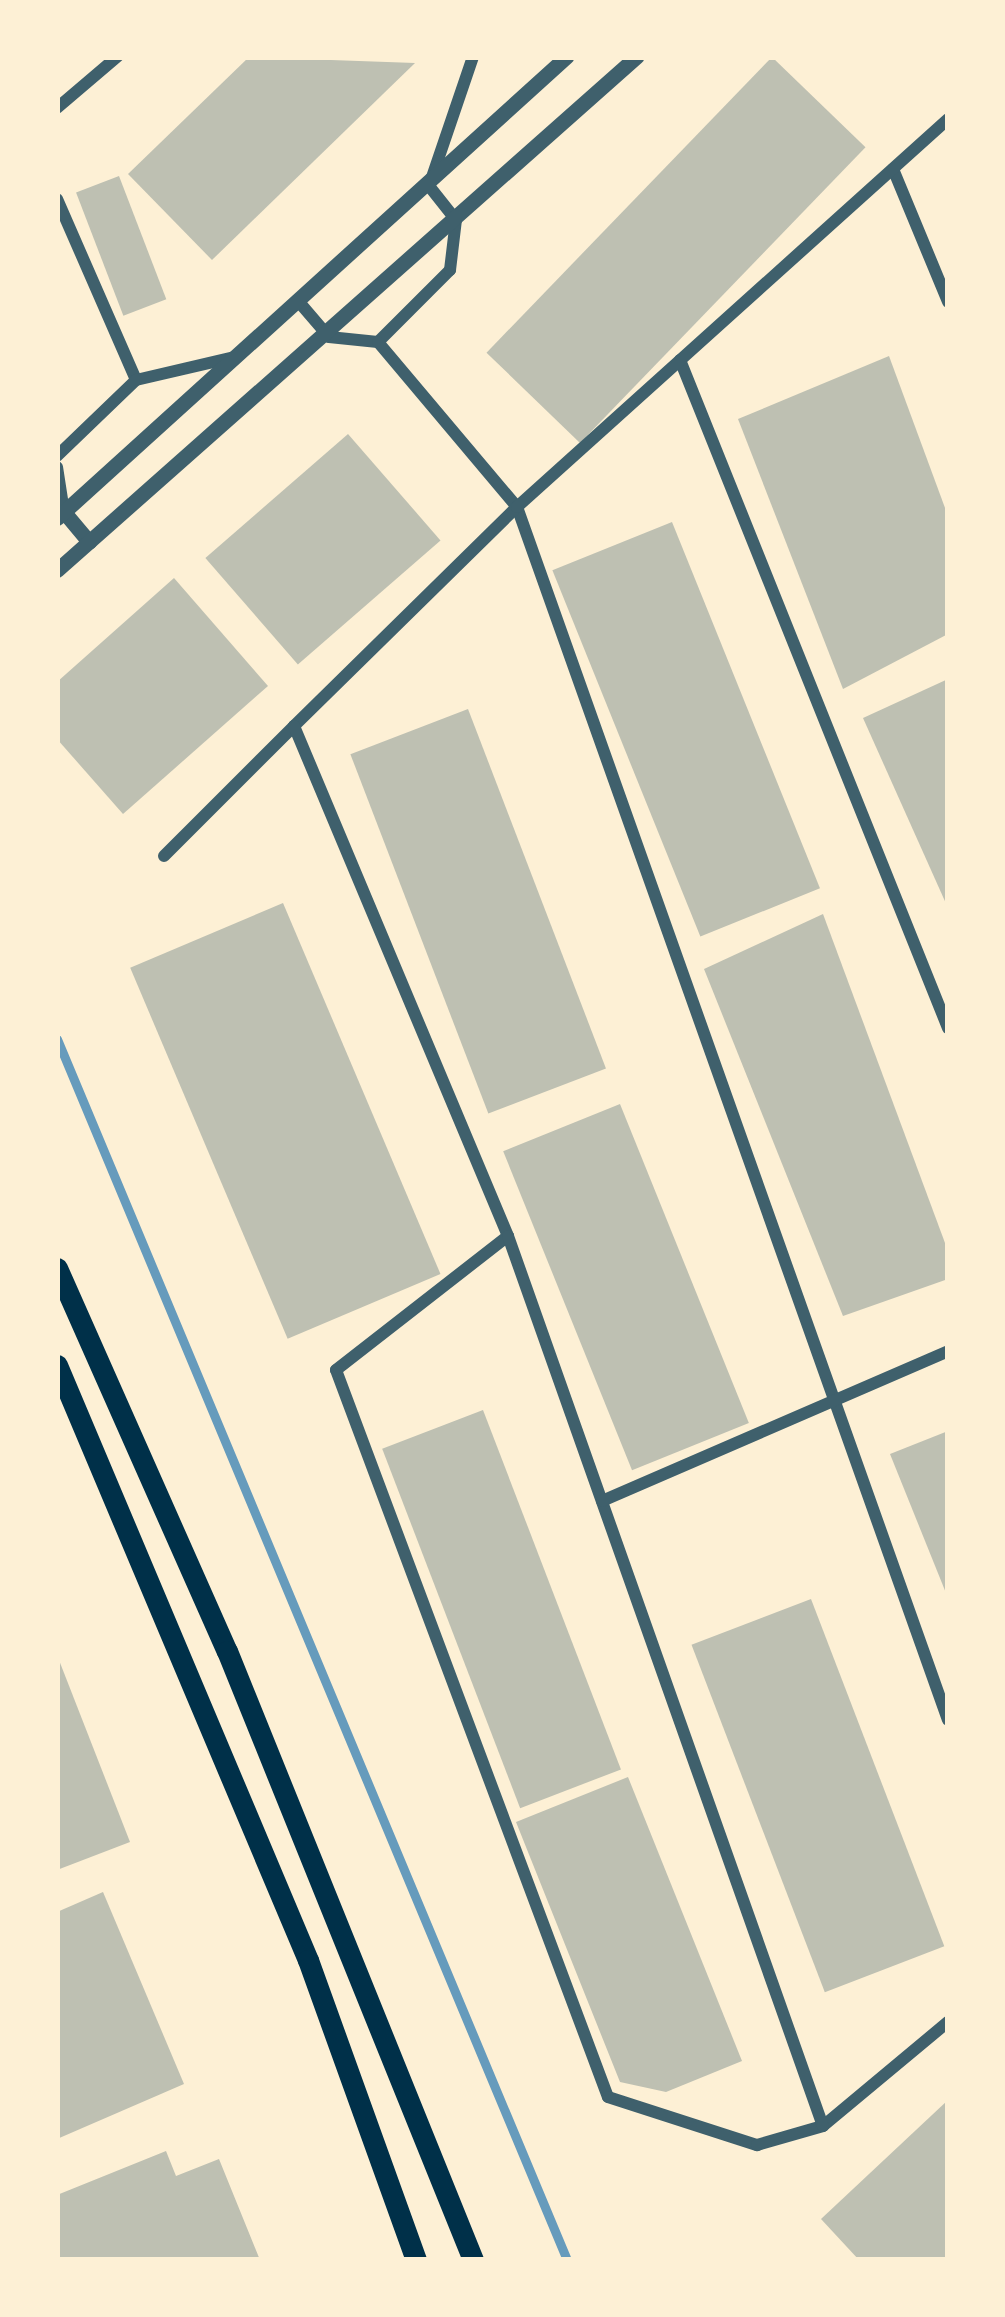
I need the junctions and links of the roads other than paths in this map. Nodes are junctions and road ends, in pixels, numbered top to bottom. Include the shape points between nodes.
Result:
1 (117, 57) edge
2 (473, 57) edge
3 (566, 57) edge
4 (636, 57) edge
5 (57, 108) edge
6 (948, 119) edge
7 (893, 169) junction
8 (429, 186) junction
9 (57, 199) edge
10 (456, 220) junction
11 (298, 302) junction
12 (948, 302) edge
13 (329, 337) junction
14 (378, 342) junction
15 (243, 355) junction
16 (680, 360) junction
17 (136, 380) junction
18 (57, 456) edge
19 (57, 466) edge
20 (517, 507) junction
21 (60, 515) edge
22 (88, 542) junction
23 (57, 570) edge
24 (294, 726) junction
25 (164, 856) dead end
26 (948, 1028) edge
27 (508, 1235) junction
28 (57, 1268) edge
29 (948, 1351) edge
30 (57, 1365) edge
31 (839, 1396) junction
32 (602, 1501) junction
33 (948, 1720) edge
34 (948, 2022) edge
35 (823, 2126) junction
36 (416, 2260) edge
37 (472, 2260) edge

1 - 5 street
2 - 8 street
3 - 8 street
4 - 10 street
6 - 7 street
7 - 12 street
7 - 16 street
8 - 10 street
8 - 11 street
9 - 17 street
10 - 13 street
10 - 14 street via 450,270
11 - 13 street
11 - 15 street
13 - 14 street
13 - 22 street
14 - 20 street
15 - 17 street
15 - 21 street
16 - 20 street
16 - 26 street
17 - 18 street
19 - 21 street
20 - 24 street
20 - 31 street
21 - 22 street
22 - 23 street
24 - 25 street
24 - 27 street
27 - 32 street
27 - 35 street via 336,1370 608,2098 757,2145
28 - 37 main road via 219,1631
29 - 31 street
30 - 36 main road via 308,1960
31 - 32 street
31 - 33 street
32 - 35 street
34 - 35 street

